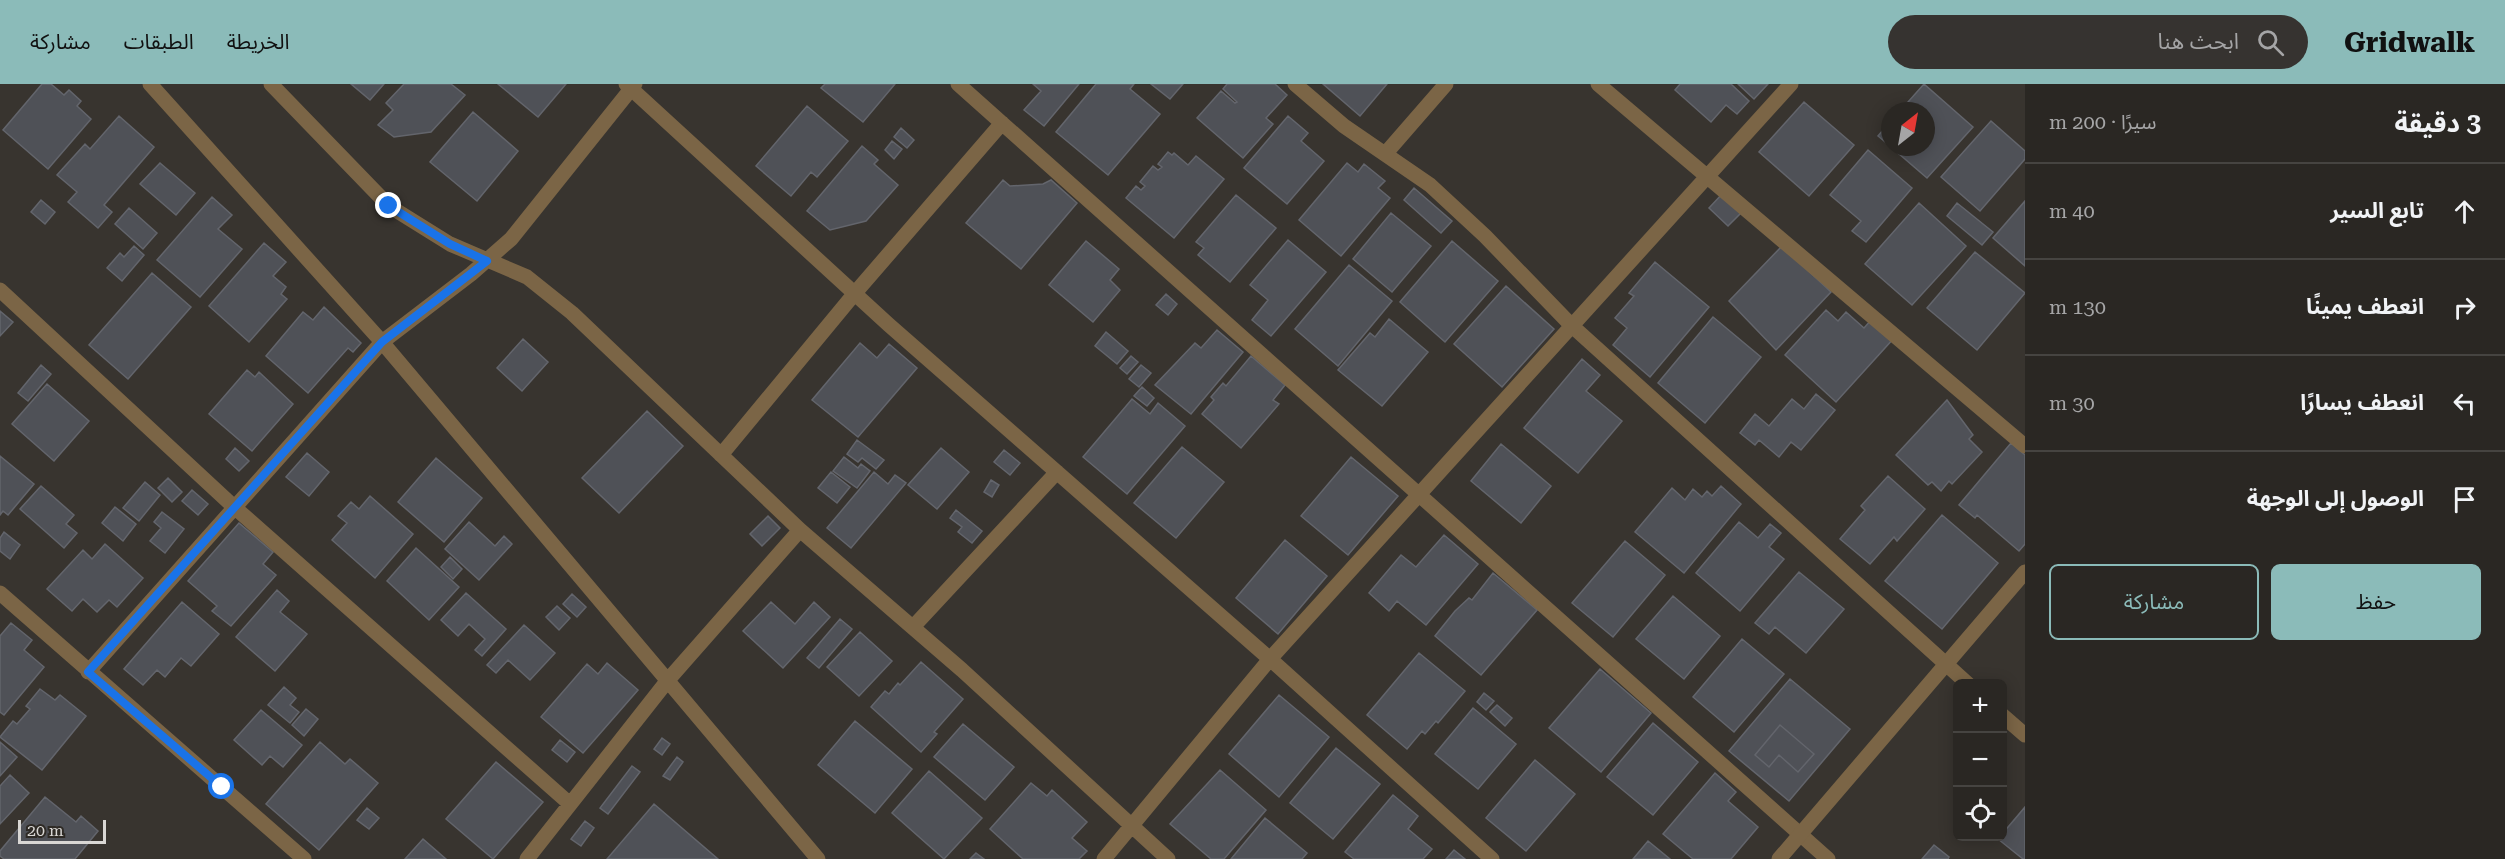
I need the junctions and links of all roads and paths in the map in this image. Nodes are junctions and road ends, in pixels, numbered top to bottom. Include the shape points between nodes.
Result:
1 (150, 84) edge
2 (271, 84) edge
3 (958, 84) edge
4 (1295, 84) edge
5 (1446, 84) edge
6 (1598, 84) edge
7 (1791, 84) edge
8 (631, 85) edge
9 (1002, 123) junction
10 (1386, 153) junction
11 (1708, 175) junction
12 (487, 261) junction
13 (0, 290) edge
14 (855, 293) junction
15 (1570, 326) junction
16 (382, 342) junction
17 (2025, 447) edge
18 (721, 455) junction
19 (1057, 472) junction
20 (1418, 494) junction
21 (233, 507) junction
22 (800, 530) junction
23 (2025, 572) edge
24 (0, 593) edge
25 (913, 627) junction
26 (1270, 659) junction
27 (1946, 663) junction
28 (88, 672) junction
29 (1963, 679) edge
30 (668, 680) junction
31 (2007, 719) edge
32 (2025, 735) edge
33 (570, 804) junction
34 (1131, 825) junction
35 (1800, 834) junction
36 (304, 859) edge
37 (527, 859) edge
38 (818, 859) edge
39 (1104, 859) edge
40 (1168, 859) edge
41 (1492, 859) edge
42 (1779, 859) edge
43 (1828, 859) edge

1 - 16 street
2 - 12 street via 389,206 450,244
3 - 9 street
4 - 10 street via 1344,126
5 - 10 street
6 - 11 street
7 - 11 street
8 - 12 street via 511,239
8 - 14 street
9 - 14 street
9 - 20 street
10 - 15 street via 1430,185 1485,236
11 - 15 street
11 - 17 street
12 - 16 street
12 - 18 street via 527,277 543,289
13 - 21 street
14 - 18 street
14 - 19 street
15 - 20 street
15 - 27 street
16 - 21 street
16 - 30 street
18 - 22 street
19 - 25 street
19 - 26 street
20 - 26 street
20 - 35 street
21 - 28 street
21 - 33 street
22 - 25 street
22 - 30 street
23 - 27 street
24 - 28 street
25 - 34 street
26 - 34 street
26 - 41 street
27 - 29 street
27 - 35 street
28 - 36 street
30 - 33 street
30 - 38 street
31 - 32 street
33 - 37 street
34 - 39 street
34 - 40 street
35 - 42 street
35 - 43 street

